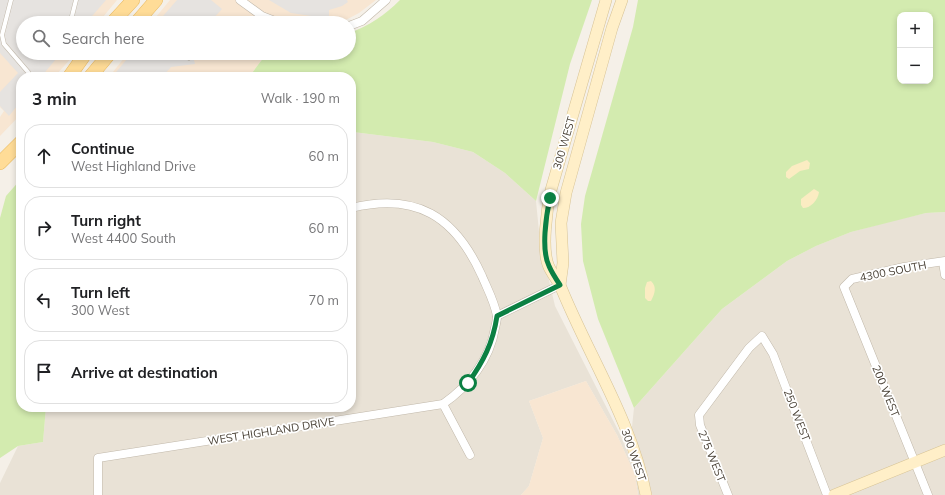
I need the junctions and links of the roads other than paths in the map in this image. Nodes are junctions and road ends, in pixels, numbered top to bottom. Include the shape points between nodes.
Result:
1 (11, 0) edge
2 (76, 0) edge
3 (133, 0) edge
4 (156, 0) edge
5 (240, 0) edge
6 (386, 0) edge
7 (606, 0) edge
8 (622, 0) edge
9 (72, 16) edge
10 (118, 16) edge
11 (144, 16) edge
12 (262, 16) edge
13 (356, 23) edge
14 (16, 58) edge
15 (18, 60) edge
16 (81, 60) edge
17 (104, 60) edge
18 (28, 72) dead end
19 (73, 72) edge
20 (94, 72) edge
21 (16, 147) edge
22 (0, 163) edge
23 (356, 207) edge
24 (944, 261) edge
25 (945, 275) edge
26 (560, 285) junction
27 (844, 287) joint
28 (497, 316) junction
29 (443, 404) junction
30 (699, 415) joint
31 (945, 450) edge
32 (470, 455) dead end
33 (914, 462) junction
34 (98, 495) edge
35 (646, 495) edge
36 (728, 495) edge
37 (827, 495) edge
38 (834, 495) edge
39 (928, 495) edge

1 - 14 lane via 2,34 4,44
2 - 9 lane
3 - 10 main road
4 - 11 main road
5 - 12 street
6 - 13 street
7 - 26 main road, 300 WEST via 548,206 547,261
8 - 26 main road, 300 WEST via 566,193 561,223 563,263
15 - 18 lane
16 - 19 main road
17 - 20 main road
21 - 22 main road
23 - 28 street via 371,203 401,204 423,209 445,221 474,258
24 - 25 street
24 - 27 street, 4300 SOUTH via 904,266 852,279
26 - 28 street
26 - 35 main road, 300 WEST via 624,428 642,474
27 - 33 street, 200 WEST
28 - 29 street via 494,337 479,367 468,383
29 - 32 street
29 - 34 street, WEST HIGHLAND DRIVE via 98,458
30 - 36 street, 275 WEST via 700,425
30 - 37 street, 250 WEST via 749,348 762,336 773,354
31 - 33 main road
33 - 38 main road
33 - 39 street, 200 WEST

